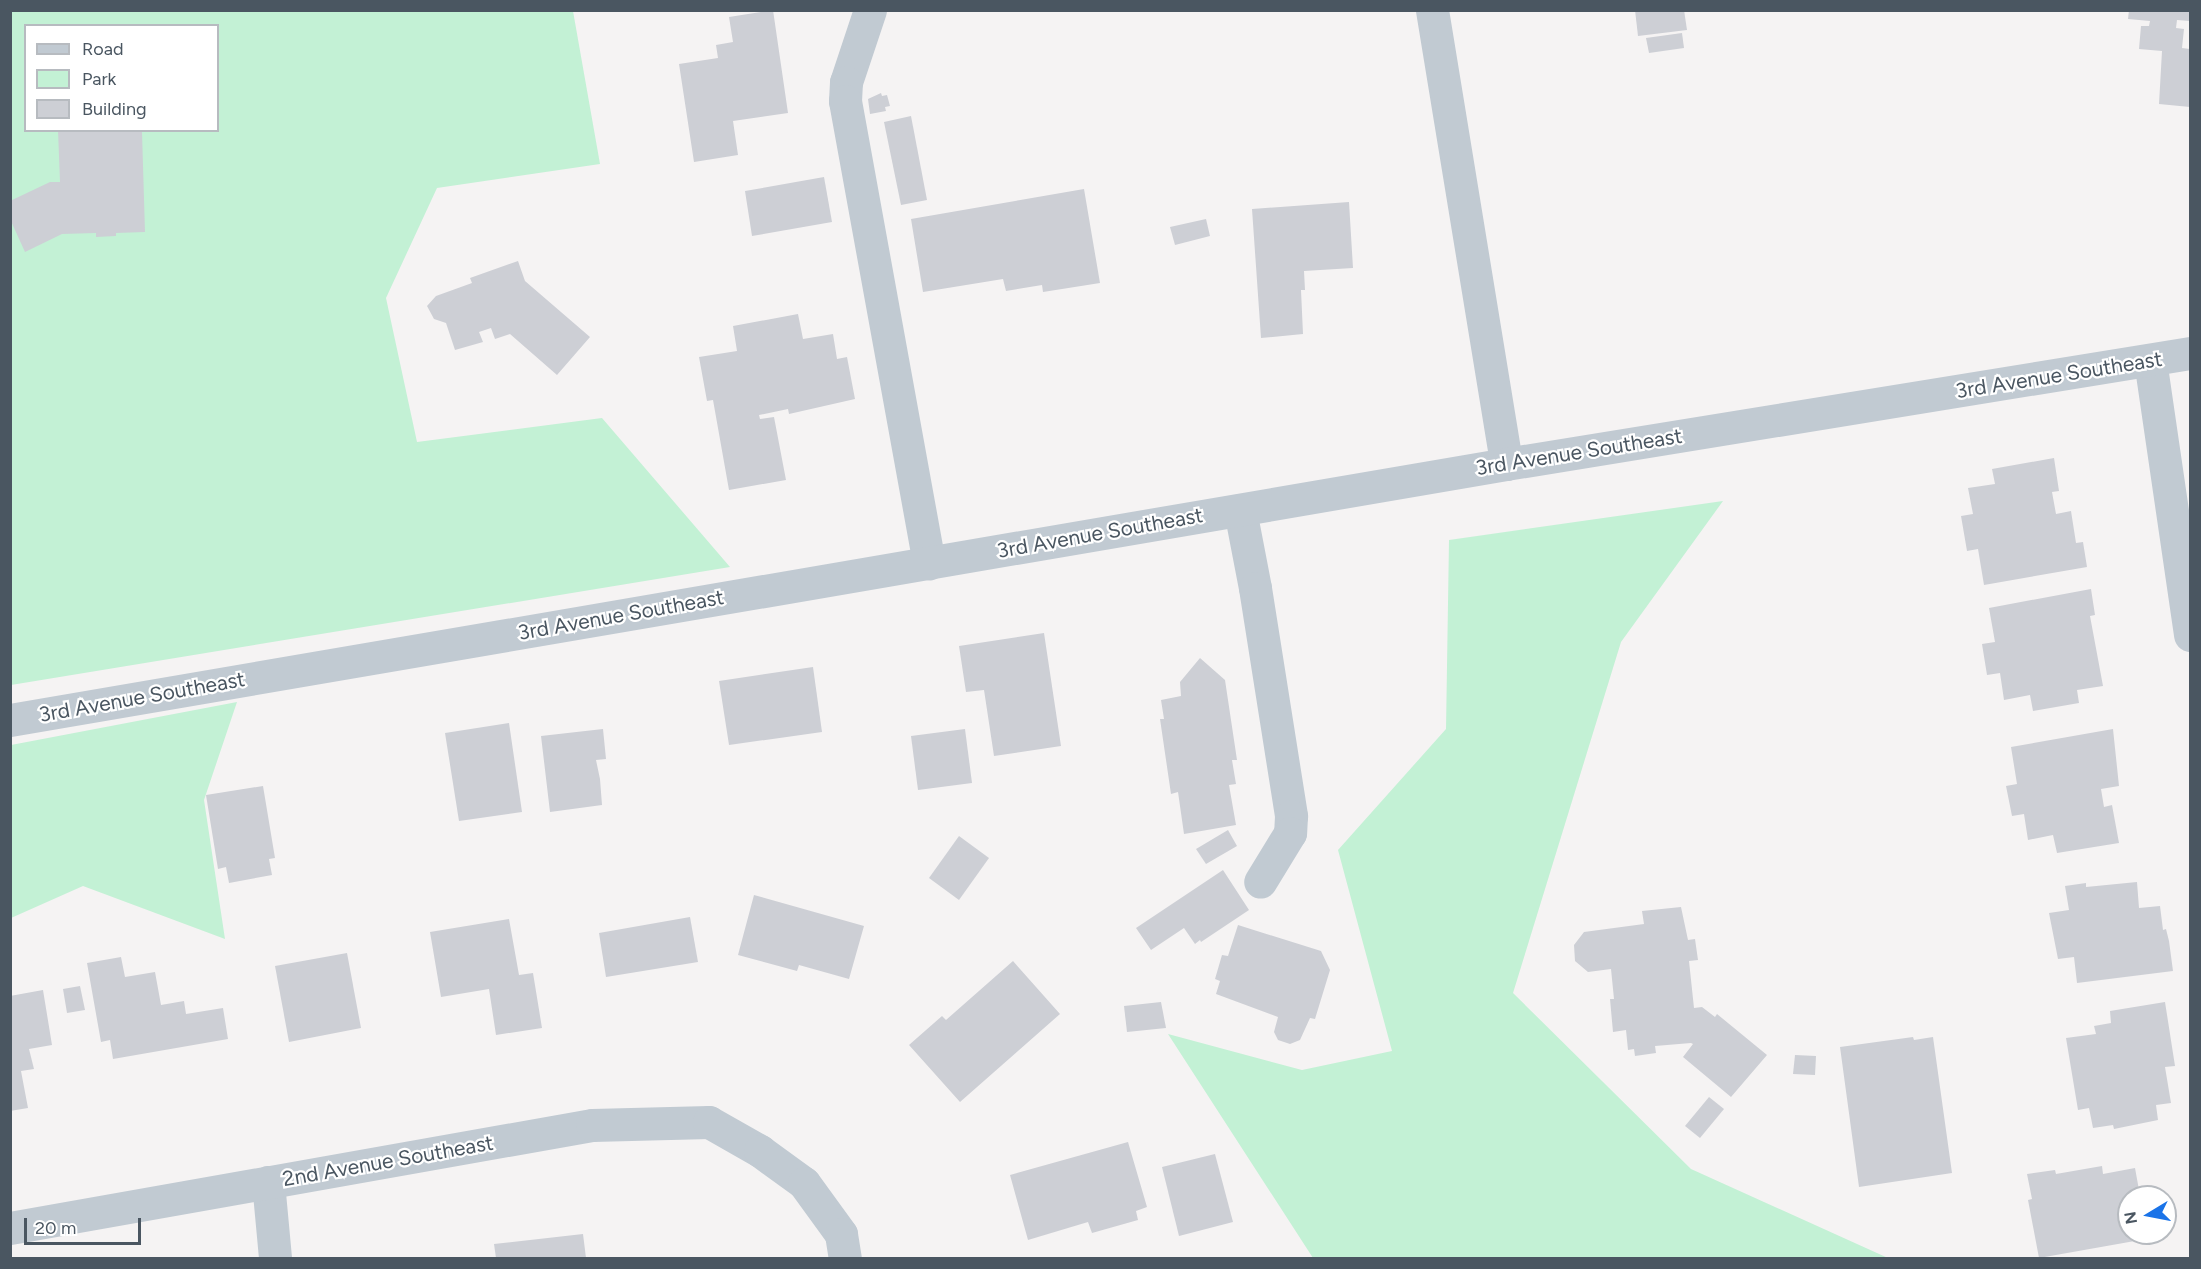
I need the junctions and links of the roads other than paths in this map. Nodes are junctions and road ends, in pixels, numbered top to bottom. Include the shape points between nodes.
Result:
1 (870, 10) edge
2 (1432, 10) edge
3 (2190, 353) edge
4 (2150, 360) junction
5 (1506, 464) junction
6 (1240, 510) junction
7 (929, 563) junction
8 (2190, 635) edge
9 (10, 720) edge
10 (1260, 882) dead end
11 (268, 1182) junction
12 (10, 1228) edge
13 (275, 1258) edge
14 (844, 1258) edge

1 - 7 street via 846,82 845,101
2 - 5 street
3 - 4 street, 3rd Avenue Southeast
4 - 5 street, 3rd Avenue Southeast
4 - 8 street
5 - 6 street, 3rd Avenue Southeast
6 - 7 street, 3rd Avenue Southeast
6 - 10 street via 1291,816 1290,834
7 - 9 street, 3rd Avenue Southeast
11 - 12 street, 2nd Avenue Southeast
11 - 13 street
11 - 14 street, 2nd Avenue Southeast via 592,1125 709,1122 760,1150 804,1183 841,1234

